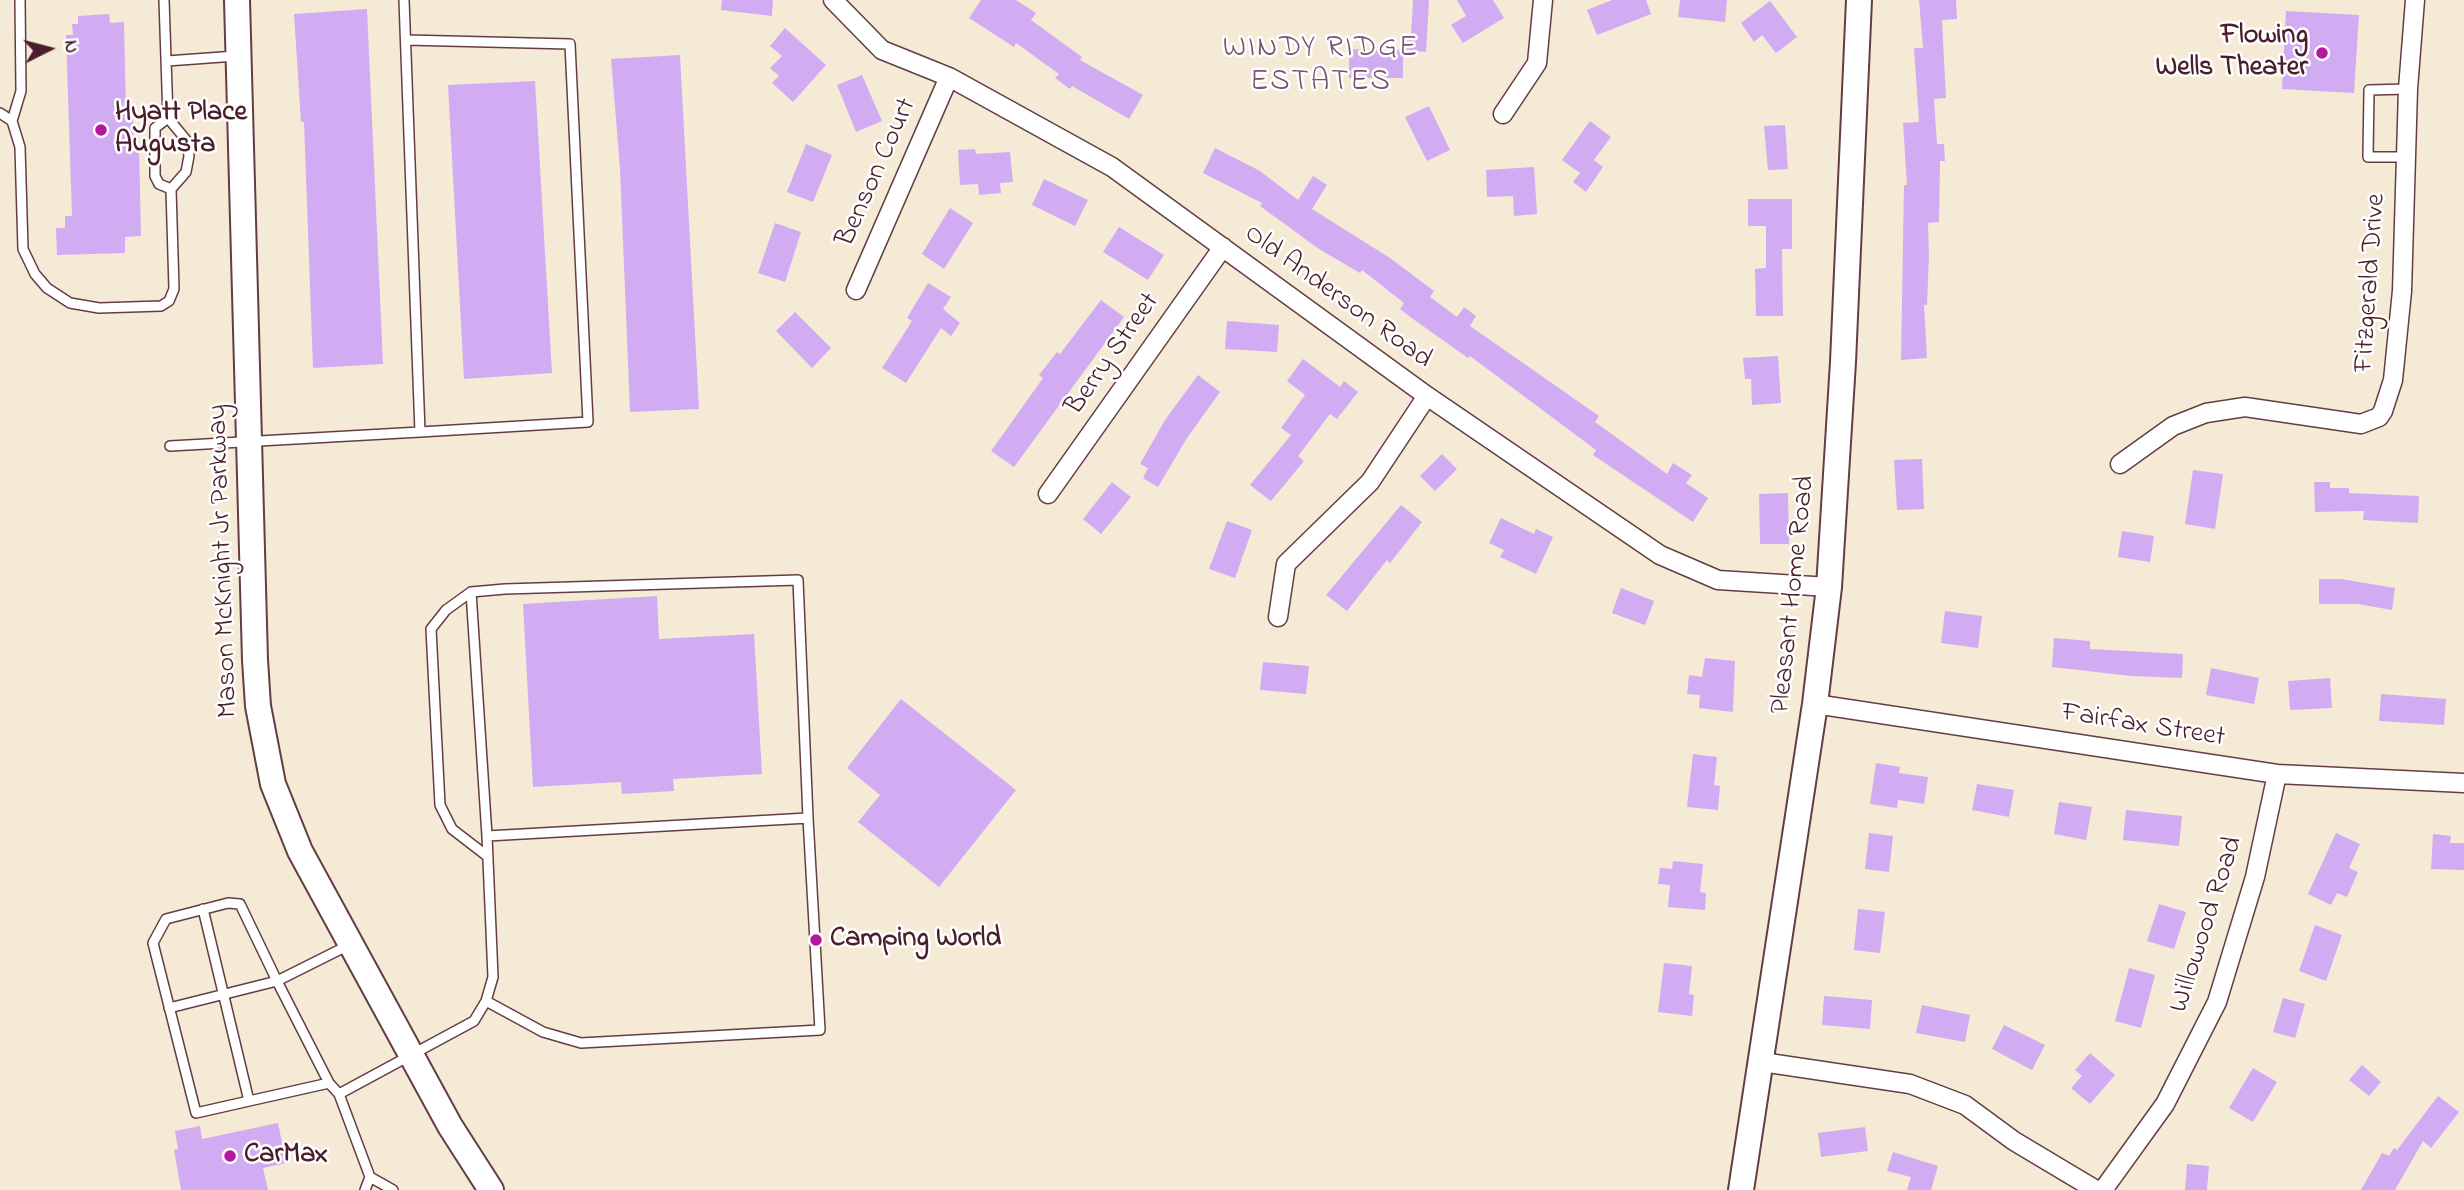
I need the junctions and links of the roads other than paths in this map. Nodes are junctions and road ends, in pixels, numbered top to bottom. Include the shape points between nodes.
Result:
1 (20, 0) edge
2 (164, 0) edge
3 (237, 0) edge
4 (404, 0) edge
5 (833, 0) edge
6 (1543, 0) edge
7 (1859, 0) edge
8 (2415, 0) edge
9 (406, 40) junction
10 (238, 55) junction
11 (167, 61) junction
12 (949, 77) junction
13 (2408, 89) junction
14 (0, 113) edge
15 (1503, 114) dead end
16 (168, 118) junction
17 (12, 121) junction
18 (2406, 157) junction
19 (171, 189) junction
20 (1223, 247) junction
21 (856, 290) dead end
22 (1427, 396) junction
23 (421, 432) junction
24 (249, 444) junction
25 (170, 446) dead end
26 (2120, 464) dead end
27 (1048, 494) dead end
28 (1829, 587) junction
29 (471, 592) junction
30 (1278, 617) dead end
31 (1815, 704) junction
32 (2277, 774) junction
33 (2464, 783) edge
34 (808, 818) junction
35 (487, 836) junction
36 (487, 856) junction
37 (203, 909) junction
38 (351, 945) junction
39 (277, 981) junction
40 (224, 995) junction
41 (486, 1001) junction
42 (169, 1008) junction
43 (412, 1056) junction
44 (1762, 1062) junction
45 (329, 1083) junction
46 (339, 1094) junction
47 (249, 1101) junction
48 (370, 1177) junction
49 (365, 1190) edge
50 (393, 1190) edge
51 (491, 1190) edge
52 (1741, 1190) edge
53 (2096, 1190) edge
54 (2103, 1190) edge

1 - 17 lane via 21,91
2 - 11 lane
3 - 10 main road, Mason McKnight Jr Parkway
4 - 9 lane
5 - 12 street, Old Anderson Road via 882,50
6 - 15 street via 1537,62
7 - 28 main road, Pleasant Home Road
8 - 13 street, Fitzgerald Drive
9 - 23 lane
9 - 23 lane via 569,44 588,422
10 - 11 lane
10 - 24 main road, Mason McKnight Jr Parkway
11 - 16 lane
12 - 20 street, Old Anderson Road via 1112,167
12 - 21 street, Benson Court
13 - 18 street, Fitzgerald Drive
13 - 18 lane via 2369,90 2368,157
14 - 17 lane
16 - 19 lane via 187,141 189,156 186,172
16 - 19 lane via 155,128 155,176 159,184
17 - 19 lane via 20,147 23,248 35,274 70,303 99,308 161,306 169,301 174,289
18 - 26 street, Fitzgerald Drive via 2398,334 2393,380 2379,417 2361,424 2245,407 2206,413 2173,426
20 - 22 street, Old Anderson Road
20 - 27 street, Berry Street
22 - 28 street, Old Anderson Road via 1688,570 1718,580
22 - 30 street via 1370,482 1286,564
23 - 24 lane
24 - 25 lane
24 - 38 main road, Mason McKnight Jr Parkway via 254,660 264,742 287,821
28 - 31 main road, Pleasant Home Road
29 - 34 lane via 798,580
29 - 35 lane
29 - 36 lane via 446,610 431,629 440,805 452,829
31 - 32 street, Fairfax Street
31 - 44 main road, Pleasant Home Road
32 - 33 street, Fairfax Street
32 - 54 street, Willowood Road via 2255,877 2217,1002 2165,1104
34 - 35 lane
34 - 41 lane via 820,1030 581,1043 543,1031
35 - 36 lane
36 - 41 lane via 493,977
37 - 39 lane via 240,904
37 - 40 lane
37 - 42 lane via 166,919 153,943
38 - 39 lane
38 - 43 main road, Mason McKnight Jr Parkway
39 - 40 lane
39 - 45 lane
40 - 42 lane
40 - 47 lane
41 - 43 lane via 474,1021
42 - 47 lane via 196,1113
43 - 46 lane
43 - 51 main road, Mason McKnight Jr Parkway
44 - 52 main road, Pleasant Home Road
44 - 53 street via 1921,1088 1965,1105 2014,1141
45 - 46 lane
45 - 47 lane
46 - 48 lane
48 - 49 lane
48 - 50 lane

